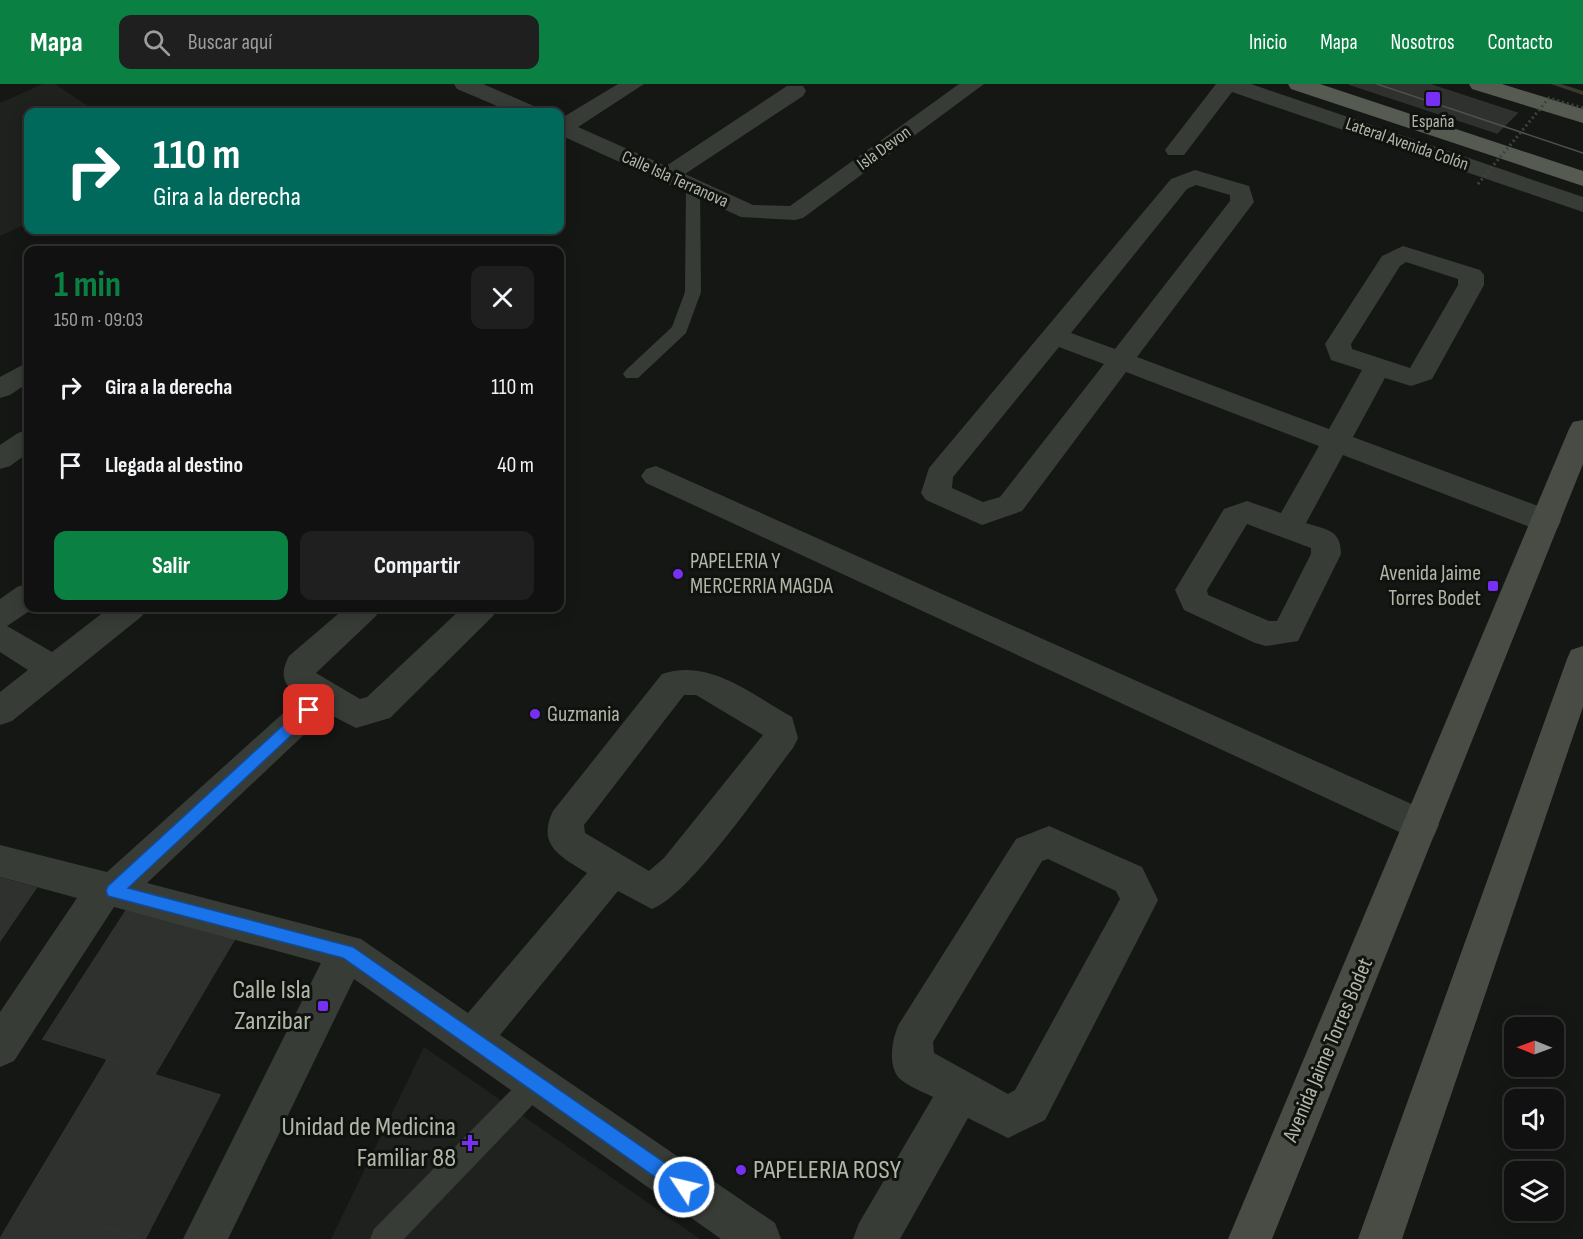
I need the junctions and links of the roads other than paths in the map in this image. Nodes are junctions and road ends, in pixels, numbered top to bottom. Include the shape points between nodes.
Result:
1 (633, 84) edge
2 (973, 84) edge
3 (1229, 84) edge
4 (1299, 84) edge
5 (1480, 84) edge
6 (470, 85) edge
7 (795, 91) dead end
8 (519, 108) edge
9 (1583, 116) edge
10 (564, 125) edge
11 (564, 129) edge
12 (1176, 150) dead end
13 (666, 176) junction
14 (1583, 179) edge
15 (693, 188) junction
16 (1583, 205) edge
17 (795, 213) joint
18 (1055, 336) junction
19 (1120, 360) junction
20 (1378, 367) junction
21 (24, 374) edge
22 (632, 374) dead end
23 (0, 389) edge
24 (1583, 429) edge
25 (1335, 442) junction
26 (24, 443) edge
27 (0, 459) edge
28 (656, 476) dead end
29 (1546, 521) junction
30 (1288, 527) junction
31 (24, 598) edge
32 (126, 612) edge
33 (361, 612) edge
34 (479, 612) edge
35 (0, 616) edge
36 (0, 636) edge
37 (1583, 659) edge
38 (52, 669) junction
39 (326, 695) junction
40 (0, 711) edge
41 (1421, 825) junction
42 (0, 861) edge
43 (612, 869) junction
44 (109, 890) junction
45 (348, 952) junction
46 (472, 1039) junction
47 (0, 1047) edge
48 (536, 1083) junction
49 (961, 1090) junction
50 (205, 1239) edge
51 (384, 1239) edge
52 (759, 1239) edge
53 (875, 1239) edge
54 (1250, 1239) edge
55 (1380, 1239) edge

1 - 10 street
2 - 17 street, Isla Devon
3 - 12 street
3 - 16 street, Lateral Avenida Colón
4 - 14 main road
5 - 9 main road
6 - 8 street
7 - 13 street
11 - 13 street, Calle Isla Terranova
13 - 15 street, Calle Isla Terranova
15 - 17 street, Calle Isla Terranova via 749,212
15 - 22 lane via 693,292 680,329
18 - 19 street
18 - 19 street via 939,475 936,493 982,514 1011,504
18 - 19 street via 1179,184 1195,177 1241,191 1242,202
19 - 25 street
20 - 20 street via 1340,354 1338,344 1391,261 1403,253 1471,275 1471,285 1422,373 1411,377
20 - 25 street
21 - 23 street
24 - 29 street, Avenida Jaime Torres Bodet
25 - 29 street
25 - 30 street
26 - 27 street
28 - 41 street
29 - 41 street, Avenida Jaime Torres Bodet
30 - 30 street via 1326,542 1326,554 1287,632 1266,634 1195,603 1191,590 1235,517 1247,512
31 - 35 street
32 - 38 street
33 - 39 street via 301,665 299,679
34 - 39 street via 378,708 356,714
36 - 38 street
37 - 55 street
38 - 40 street
39 - 44 street
41 - 54 street, Avenida Jaime Torres Bodet
42 - 44 street
43 - 43 street via 568,842 566,822 674,683 703,683 780,727 781,738 677,869 652,892
43 - 46 street
44 - 45 street
44 - 47 street
45 - 46 street
45 - 50 street
46 - 48 street
48 - 51 lane
48 - 52 street
49 - 49 street via 914,1064 913,1038 1029,850 1049,842 1129,879 1139,900 1030,1105 1008,1117
49 - 53 street

